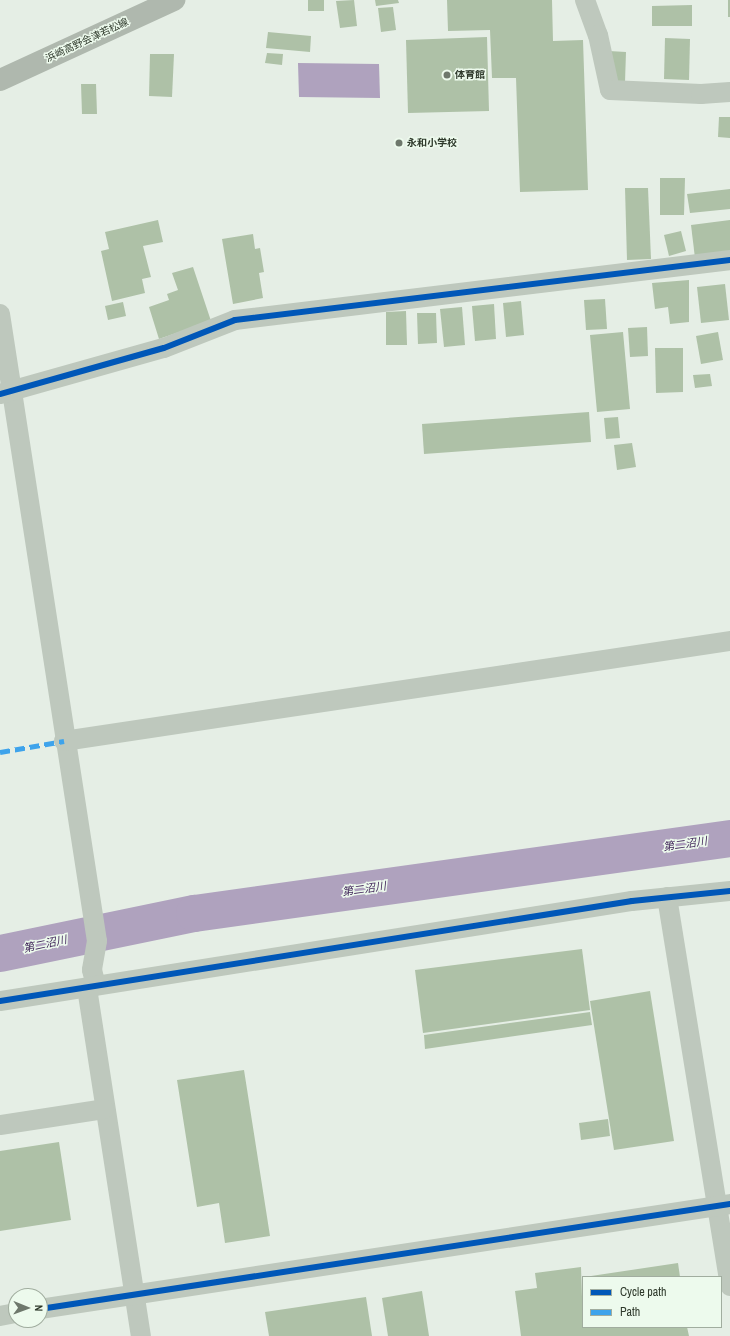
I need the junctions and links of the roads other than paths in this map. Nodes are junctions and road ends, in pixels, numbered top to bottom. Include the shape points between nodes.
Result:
1 (174, 0) edge
2 (586, 0) edge
3 (0, 80) edge
4 (730, 92) edge
5 (730, 260) edge
6 (0, 314) edge
7 (7, 394) edge
8 (730, 641) edge
9 (64, 741) junction
10 (730, 891) edge
11 (667, 897) junction
12 (91, 987) junction
13 (0, 1001) edge
14 (104, 1109) junction
15 (0, 1125) edge
16 (724, 1205) edge
17 (730, 1286) edge
18 (134, 1293) junction
19 (48, 1308) edge
20 (141, 1336) edge

1 - 3 main road, 浜崎高野会津若松線
2 - 4 street via 598,35 610,90 701,94
5 - 7 street via 235,320 164,348
6 - 7 street
7 - 9 street
8 - 9 street
9 - 12 street via 96,934
10 - 11 street
11 - 12 street
11 - 16 street
12 - 13 street
12 - 14 street
14 - 15 street
14 - 18 street
16 - 17 street
16 - 18 street
18 - 19 street
18 - 20 street

